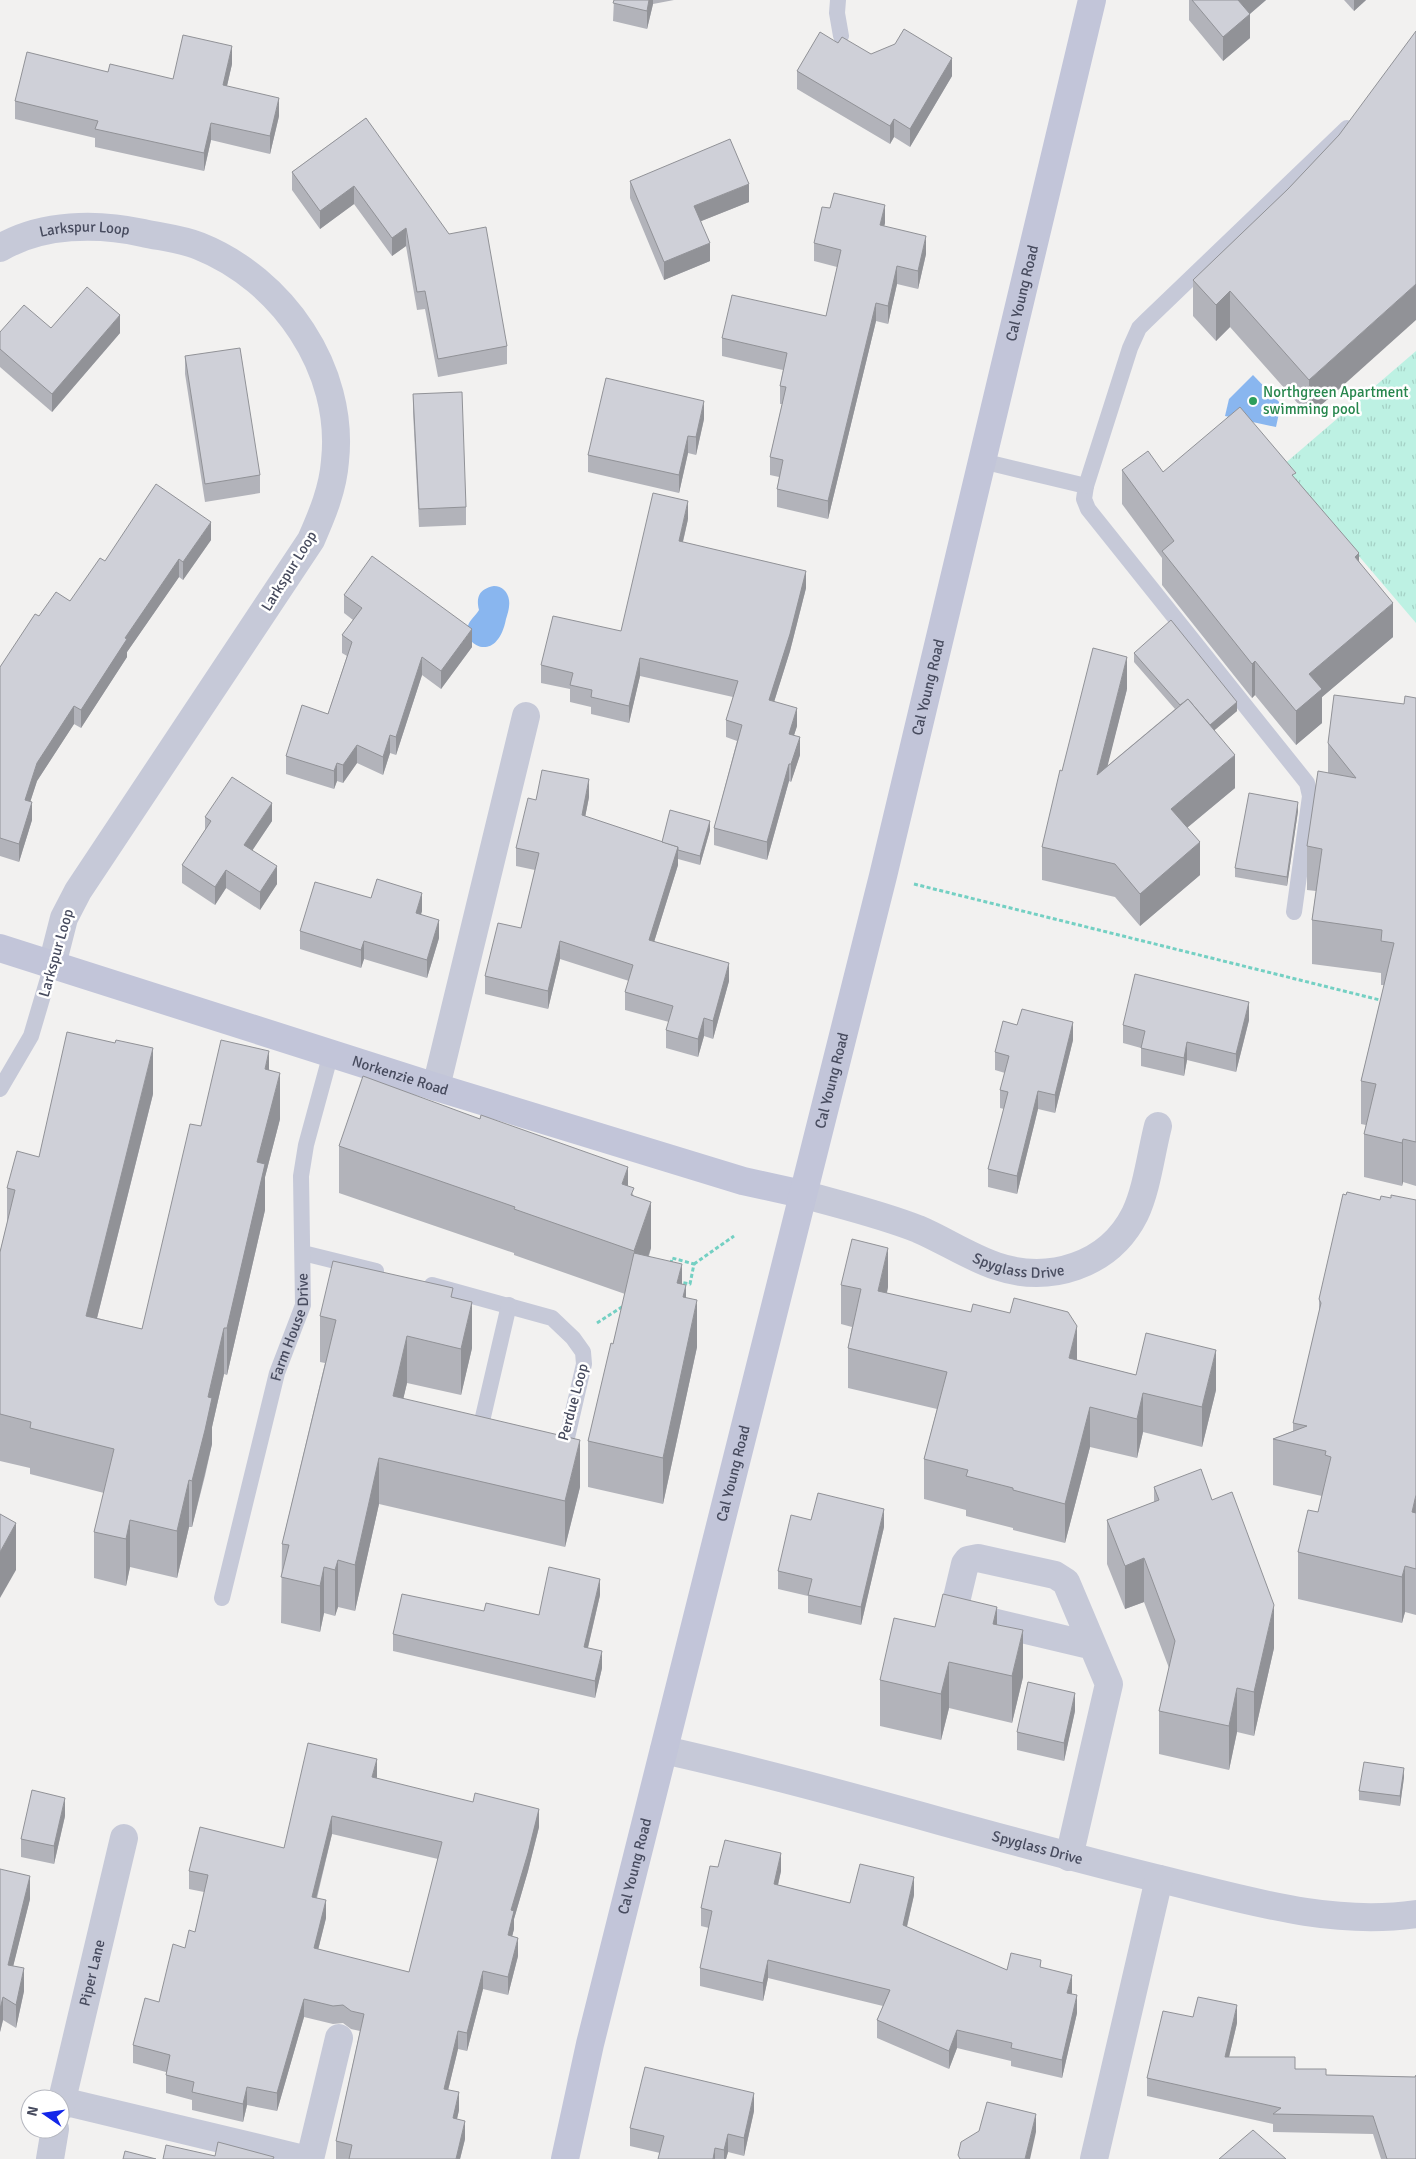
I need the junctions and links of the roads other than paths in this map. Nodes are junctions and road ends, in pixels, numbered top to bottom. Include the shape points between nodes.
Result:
1 (838, 0) edge
2 (1092, 0) edge
3 (841, 36) edge
4 (1355, 120) edge
5 (0, 248) edge
6 (982, 461) junction
7 (1086, 486) junction
8 (526, 716) dead end
9 (1294, 912) dead end
10 (0, 948) edge
11 (52, 964) junction
12 (331, 1053) junction
13 (436, 1087) junction
14 (0, 1089) edge
15 (1158, 1126) dead end
16 (802, 1194) junction
17 (304, 1252) junction
18 (388, 1274) edge
19 (416, 1281) edge
20 (509, 1305) junction
21 (461, 1430) edge
22 (479, 1434) junction
23 (498, 1438) edge
24 (534, 1446) edge
25 (222, 1598) dead end
26 (1093, 1646) junction
27 (664, 1750) junction
28 (124, 1838) dead end
29 (1069, 1857) junction
30 (1159, 1879) junction
31 (1416, 1914) edge
32 (339, 2038) dead end
33 (65, 2089) edge
34 (70, 2107) edge
35 (53, 2139) edge
36 (50, 2159) edge
37 (304, 2159) edge
38 (310, 2159) edge
39 (565, 2159) edge
40 (1094, 2159) edge

1 - 3 lane
2 - 6 main road, Cal Young Road
4 - 7 lane via 1139,328
5 - 11 street, Larkspur Loop via 44,232 101,226 197,245 238,266 280,302 308,340 329,394 336,442 332,482 311,540 78,891 64,918
6 - 7 lane
6 - 16 main road, Cal Young Road via 883,876
7 - 9 lane via 1084,499 1088,509 1307,783 1310,796
8 - 13 street
10 - 11 main road, Norkenzie Road
11 - 12 main road, Norkenzie Road
11 - 14 lane, Larkspur Loop via 31,1036
12 - 13 main road, Norkenzie Road
12 - 17 lane, Farm House Drive via 301,1176
13 - 16 main road, Norkenzie Road via 743,1181
15 - 16 street, Spyglass Drive via 1141,1195 1128,1226 1106,1250 1077,1267 1063,1271 1026,1273 995,1266 898,1221
16 - 27 main road, Cal Young Road
17 - 18 lane
17 - 25 lane, Farm House Drive via 301,1315 277,1373
19 - 20 lane, Perdue Loop
20 - 22 lane
20 - 24 lane, Perdue Loop via 552,1318 573,1338 585,1358 566,1442 553,1450
21 - 22 lane
22 - 23 lane
26 - 26 street via 1066,1582 1060,1577 978,1558 965,1564 955,1606 959,1614
26 - 29 street via 1109,1684
27 - 29 street, Spyglass Drive via 732,1765
27 - 39 main road, Cal Young Road via 590,2044
28 - 33 street, Piper Lane
29 - 30 street, Spyglass Drive
30 - 31 street, Spyglass Drive via 1313,1913
30 - 40 street
32 - 38 street
34 - 37 street
35 - 36 street

